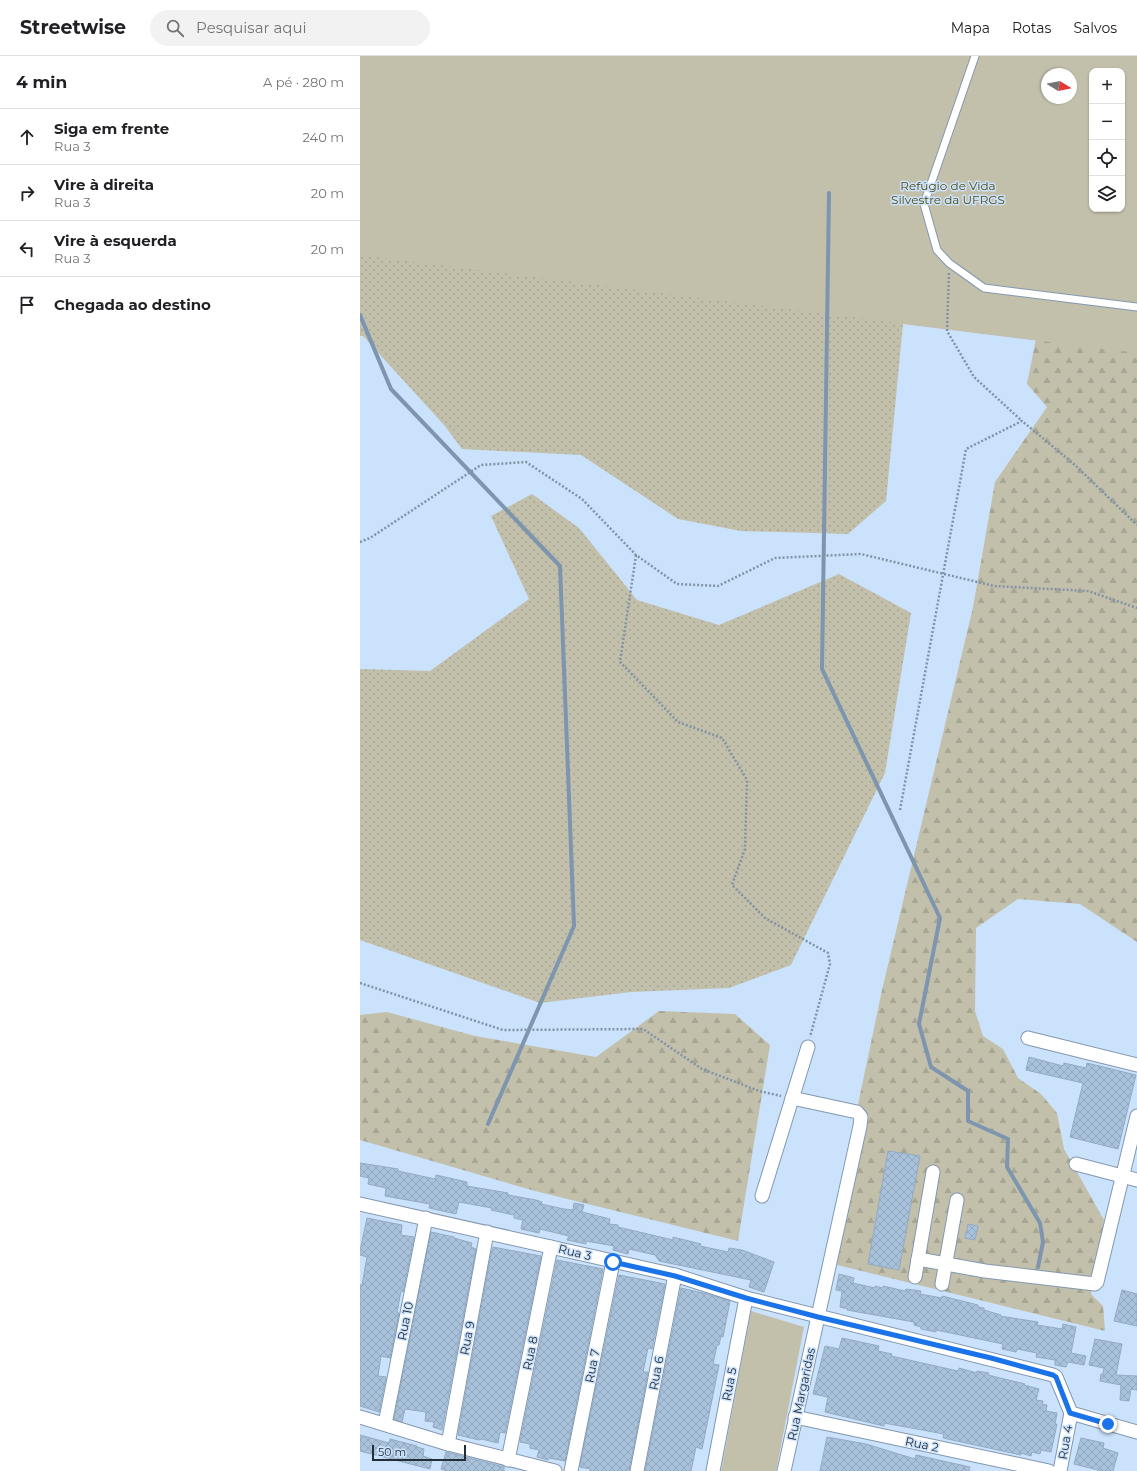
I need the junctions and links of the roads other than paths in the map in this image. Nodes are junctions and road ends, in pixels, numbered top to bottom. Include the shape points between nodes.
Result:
1 (974, 56) edge
2 (1137, 307) edge
3 (1028, 1038) dead end
4 (808, 1047) road end
5 (1137, 1065) edge
6 (792, 1098) junction
7 (1137, 1116) edge
8 (1076, 1164) dead end
9 (933, 1172) dead end
10 (1122, 1176) junction
11 (1137, 1180) edge
12 (762, 1196) dead end
13 (957, 1200) dead end
14 (360, 1206) edge
15 (426, 1218) junction
16 (487, 1232) junction
17 (551, 1247) junction
18 (918, 1259) junction
19 (613, 1262) junction
20 (946, 1264) junction
21 (675, 1276) junction
22 (915, 1277) dead end
23 (942, 1284) dead end
24 (746, 1298) junction
25 (818, 1317) junction
26 (1070, 1413) junction
27 (360, 1417) edge
28 (795, 1417) junction
29 (385, 1424) junction
30 (1137, 1432) edge
31 (448, 1444) junction
32 (508, 1460) junction
33 (555, 1471) edge
34 (571, 1471) edge
35 (637, 1471) edge
36 (713, 1471) edge
37 (784, 1471) edge
38 (1049, 1471) edge
39 (1060, 1471) edge

1 - 2 lane via 924,204 937,250 984,288
3 - 5 street
4 - 6 street
6 - 12 street
6 - 25 street, Rua Margaridas via 857,1112 861,1117
7 - 10 street
8 - 10 street
9 - 18 street
10 - 11 street
10 - 20 street via 1095,1284
13 - 20 street
14 - 15 street, Rua 3
15 - 16 street, Rua 3
15 - 29 street, Rua 10
16 - 17 street, Rua 3
16 - 31 street, Rua 9
17 - 19 street, Rua 3
17 - 32 street, Rua 8
18 - 20 street
18 - 22 street
19 - 21 street, Rua 3
19 - 34 street, Rua 7
20 - 23 street
21 - 24 street, Rua 3
21 - 35 street, Rua 6
24 - 25 street, Rua 3
24 - 36 street, Rua 5
25 - 26 street, Rua 3 via 1053,1375
25 - 28 street, Rua Margaridas
26 - 30 street
26 - 39 street, Rua 4
27 - 29 street
28 - 37 street, Rua Margaridas
28 - 38 street, Rua 2
29 - 31 street
31 - 32 street
32 - 33 street

